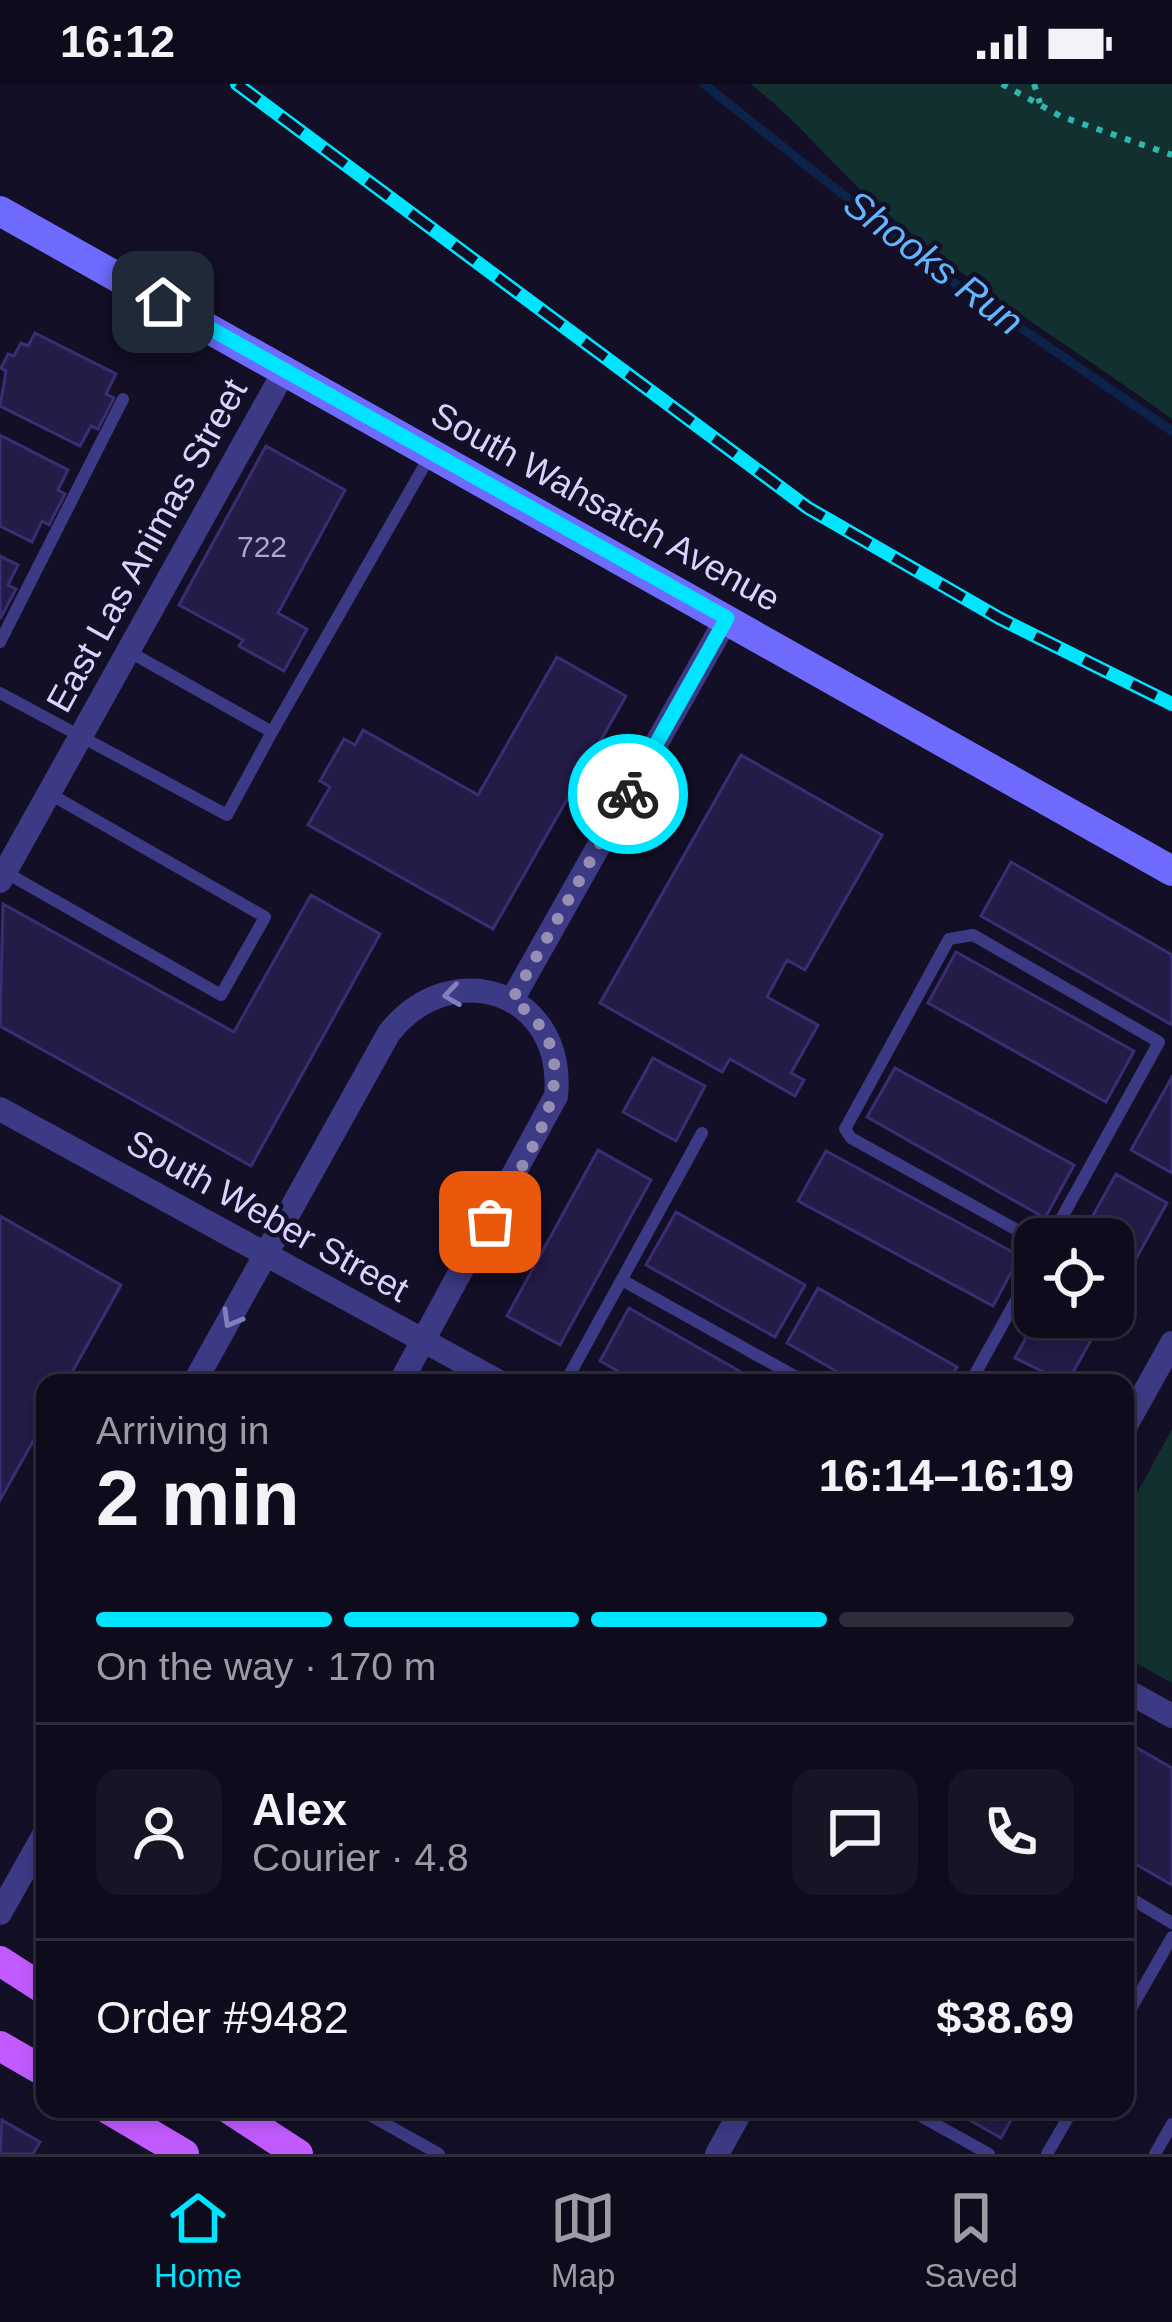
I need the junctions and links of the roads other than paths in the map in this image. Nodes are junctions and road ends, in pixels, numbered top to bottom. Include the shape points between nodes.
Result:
1 (0, 211) edge
2 (285, 370) junction
3 (123, 399) dead end
4 (431, 453) junction
5 (727, 618) junction
6 (0, 642) edge
7 (128, 651) junction
8 (0, 693) edge
9 (272, 732) junction
10 (81, 735) junction
11 (49, 793) junction
12 (1172, 871) edge
13 (2, 876) edge
14 (512, 1000) junction
15 (0, 1109) edge
16 (702, 1133) dead end
17 (1062, 1218) edge
18 (1014, 1228) edge
19 (268, 1254) junction
20 (622, 1280) junction
21 (1014, 1303) edge
22 (424, 1342) junction
23 (1172, 1343) edge
24 (199, 1374) edge
25 (405, 1374) edge
26 (485, 1374) edge
27 (570, 1374) edge
28 (791, 1374) edge
29 (975, 1374) edge
30 (1134, 1411) edge
31 (1134, 1695) edge
32 (1172, 1716) edge
33 (36, 1849) edge
34 (1134, 1900) edge
35 (0, 1913) edge
36 (1172, 1923) edge
37 (1172, 1937) edge
38 (0, 1961) edge
39 (36, 1984) edge
40 (1134, 2003) edge
41 (0, 2046) edge
42 (36, 2067) edge
43 (123, 2118) edge
44 (243, 2118) edge
45 (375, 2118) edge
46 (737, 2118) edge
47 (924, 2118) edge
48 (1068, 2118) edge
49 (1172, 2124) edge
50 (184, 2154) edge
51 (298, 2154) edge
52 (439, 2154) edge
53 (717, 2154) edge
54 (989, 2154) edge
55 (1047, 2154) edge
56 (1155, 2154) edge

1 - 2 main road, South Wahsatch Avenue
2 - 4 main road, South Wahsatch Avenue
2 - 7 street, East Las Animas Street
3 - 6 lane
4 - 5 main road, South Wahsatch Avenue
4 - 9 lane
5 - 12 main road, South Wahsatch Avenue
5 - 14 street
7 - 9 lane
7 - 10 street, East Las Animas Street
8 - 10 lane
9 - 10 lane via 227,815
10 - 11 street, East Las Animas Street
11 - 13 street, East Las Animas Street
11 - 13 lane via 265,917 254,937 221,995
14 -> 19 street via 448,992 405,1013
14 - 22 street via 549,1042 556,1096
15 - 19 street, South Weber Street
16 - 20 lane
17 - 18 lane via 1159,1042 960,934 950,939 845,1129
19 - 22 street, South Weber Street
19 -> 24 street
20 - 27 lane
20 - 28 lane
21 - 29 lane
22 - 25 street
22 - 26 street, South Weber Street
23 - 30 street
31 - 32 street
33 - 35 street
34 - 36 lane
37 - 40 lane
38 - 39 main road
41 - 42 main road
43 - 50 main road
44 - 51 main road
45 - 52 lane
46 - 53 street
47 - 54 lane
48 - 55 lane
49 - 56 lane

